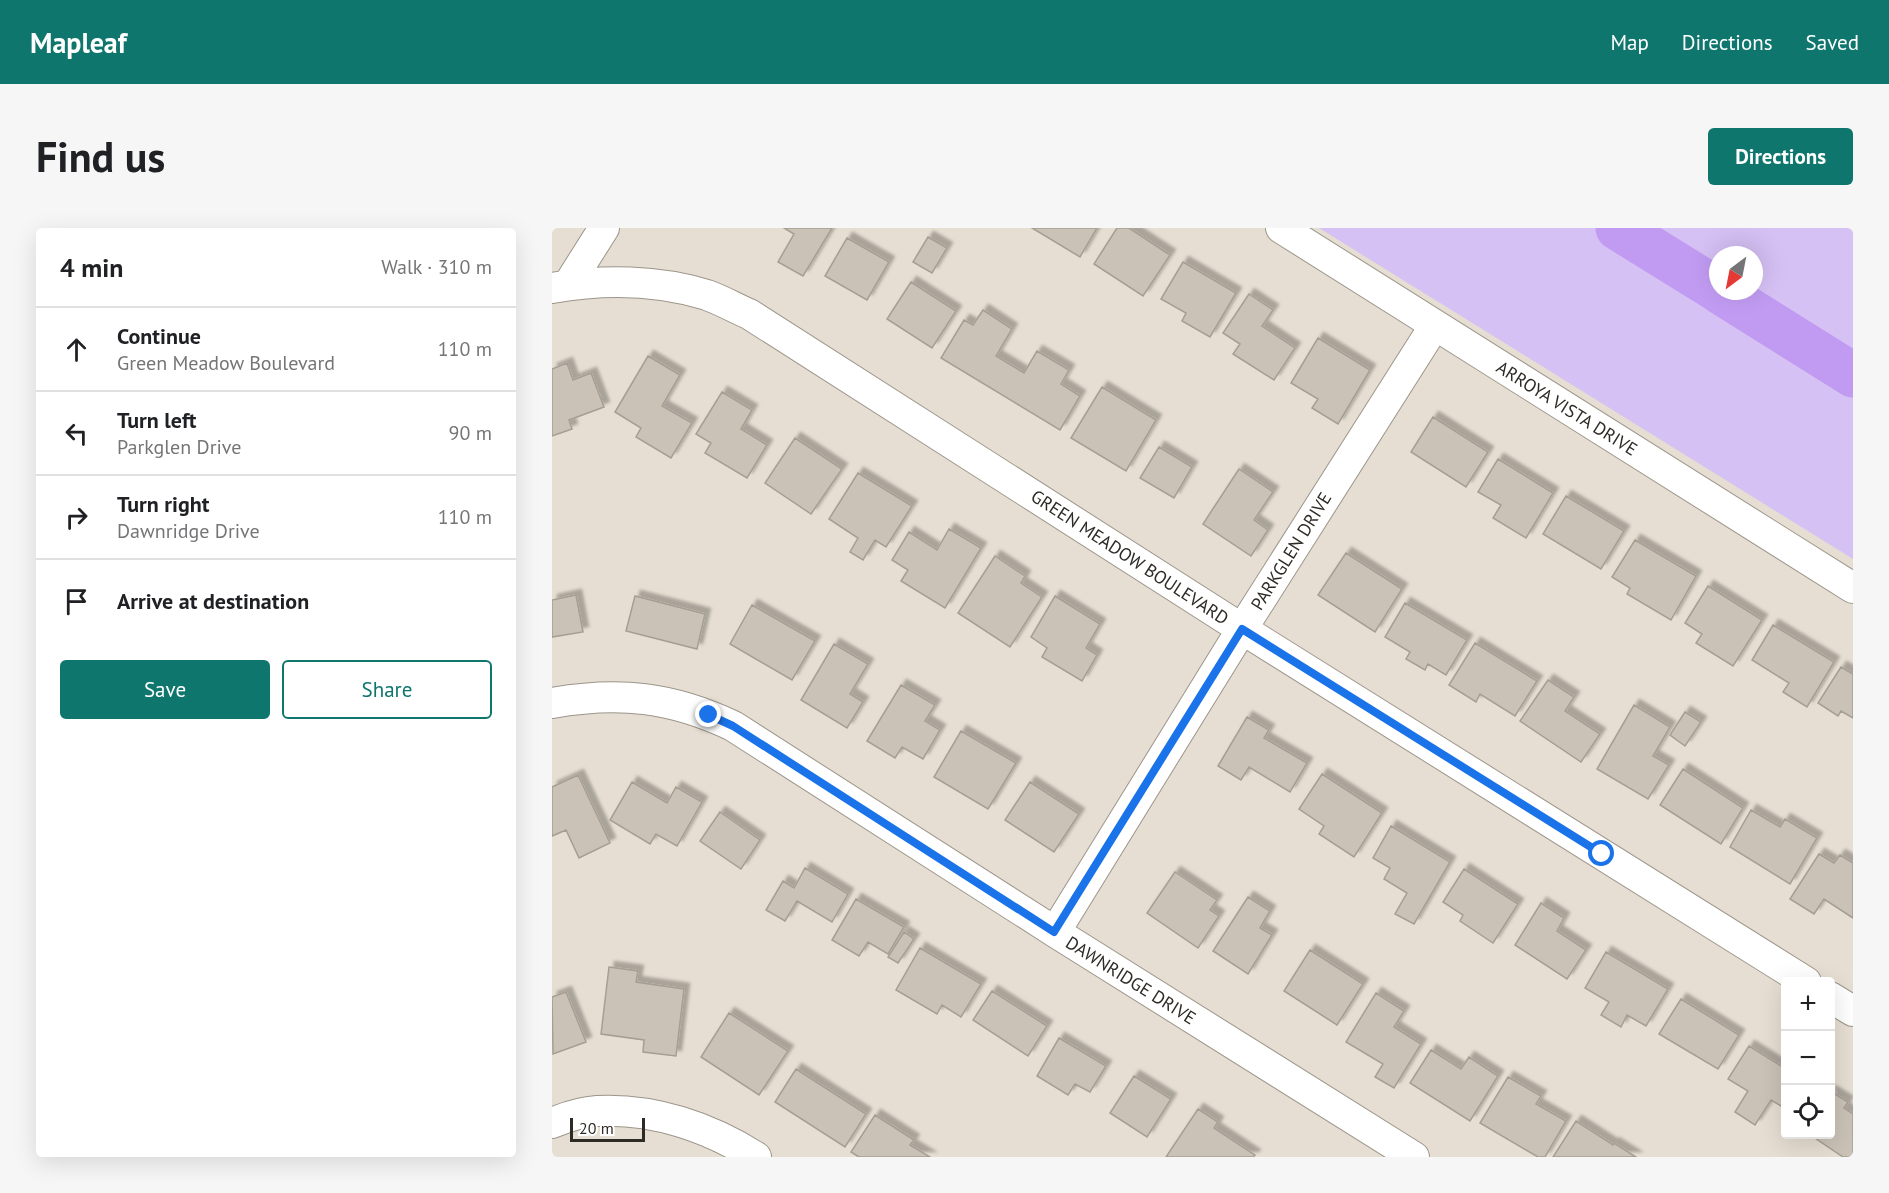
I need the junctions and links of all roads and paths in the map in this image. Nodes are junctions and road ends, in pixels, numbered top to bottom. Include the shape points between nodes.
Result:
1 (604, 228) edge
2 (1281, 228) edge
3 (560, 286) edge
4 (1435, 325) junction
5 (1853, 588) edge
6 (1242, 629) junction
7 (552, 703) edge
8 (1054, 932) junction
9 (1800, 977) edge
10 (1835, 1000) edge
11 (1853, 1011) edge
12 (552, 1123) edge
13 (756, 1157) edge
14 (1414, 1157) edge

1 - 3 street
2 - 4 street, ARROYA VISTA DRIVE
3 - 6 street, GREEN MEADOW BOULEVARD via 657,284 710,296 749,314
4 - 5 street, ARROYA VISTA DRIVE
4 - 6 street, PARKGLEN DRIVE
6 - 8 street, PARKGLEN DRIVE
6 - 9 street, GREEN MEADOW BOULEVARD
7 - 8 street, DAWNRIDGE DRIVE via 632,697 709,715 733,726
8 - 14 street, DAWNRIDGE DRIVE
10 - 11 street
12 - 13 street via 596,1111 650,1115 707,1131

